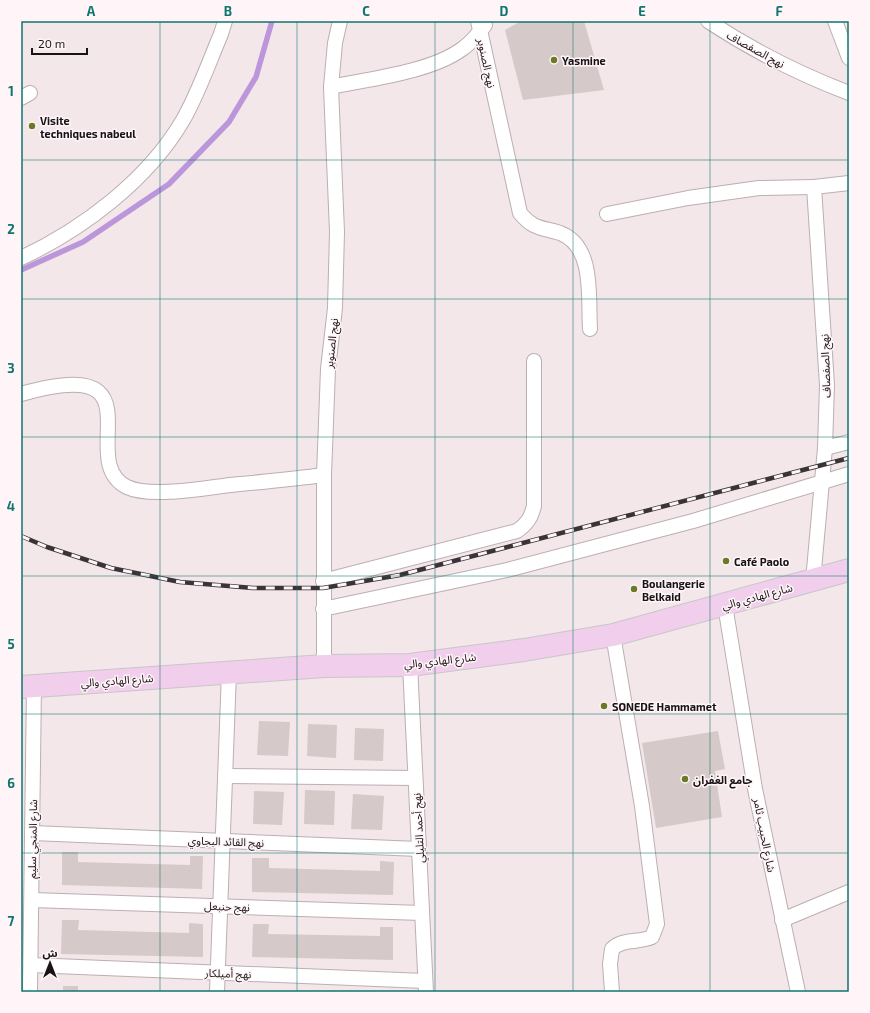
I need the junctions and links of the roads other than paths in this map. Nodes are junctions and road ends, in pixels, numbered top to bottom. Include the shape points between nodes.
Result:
1 (225, 21) edge
2 (340, 21) edge
3 (708, 21) edge
4 (835, 21) edge
5 (482, 24) edge
6 (849, 58) edge
7 (331, 87) junction
8 (849, 93) edge
9 (849, 183) edge
10 (814, 187) junction
11 (607, 214) dead end
12 (21, 258) edge
13 (590, 329) dead end
14 (534, 361) dead end
15 (21, 394) edge
16 (849, 442) edge
17 (825, 448) junction
18 (849, 474) edge
19 (324, 475) junction
20 (822, 482) junction
21 (849, 570) edge
22 (323, 581) junction
23 (813, 581) junction
24 (725, 605) junction
25 (323, 609) junction
26 (613, 635) junction
27 (410, 665) junction
28 (324, 666) junction
29 (229, 672) junction
30 (28, 686) edge
31 (225, 776) junction
32 (415, 778) junction
33 (32, 833) junction
34 (223, 841) junction
35 (419, 849) junction
36 (849, 892) edge
37 (32, 900) junction
38 (220, 906) junction
39 (422, 913) junction
40 (782, 920) junction
41 (31, 965) junction
42 (218, 973) junction
43 (425, 986) edge
44 (30, 992) edge
45 (217, 992) edge
46 (612, 992) edge
47 (798, 992) edge

1 - 12 street via 183,120 166,146 117,198 72,231
2 - 7 street, نهج الصنوبر via 334,50
3 - 8 street, نهج الصفصاف via 740,42 798,72
4 - 6 street
5 - 7 street via 464,49 445,60
5 - 13 street, نهج الصنوبر via 520,213 530,224 538,228 568,236 580,249 586,264
7 - 19 street, نهج الصنوبر via 336,240 335,308 328,369
9 - 10 street
10 - 11 street via 759,188 688,198
10 - 17 street, نهج الصفصاف via 827,385
14 - 22 street via 534,506 525,525 516,531
15 - 19 street via 63,385 88,387 98,391 109,410 108,446 112,473 118,481 129,488 179,491
16 - 17 street
17 - 20 street, نهج الصفصاف
18 - 20 street
19 - 22 street, نهج الصنوبر
20 - 23 street, نهج الصفصاف
20 - 25 street via 693,521 514,568
21 - 23 main road, شارع الهادي والي
22 - 25 street, نهج الصنوبر
23 - 24 main road, شارع الهادي والي
24 - 26 main road, شارع الهادي والي
24 - 40 street, شارع الحبيب ثامر via 753,774
25 - 28 street, نهج الصنوبر
26 - 27 main road, شارع الهادي والي
26 - 46 street via 642,806 657,924 652,937 647,940 622,942 612,949
27 - 28 main road, شارع الهادي والي
27 - 32 street, نهج أحمد التليلي
28 - 29 main road, شارع الهادي والي
29 - 30 main road, شارع الهادي والي
29 - 31 street
30 - 33 street, شارع المنجي سليم
31 - 32 street
31 - 34 street
32 - 35 street, نهج أحمد التليلي
33 - 34 street, نهج القائد البجاوي
33 - 37 street, شارع المنجي سليم
34 - 35 street, نهج القائد البجاوي
34 - 38 street
35 - 39 street, نهج أحمد التليلي
36 - 40 street
37 - 38 street, نهج حنبعل
37 - 41 street, شارع المنجي سليم
38 - 39 street, نهج حنبعل
38 - 42 street
39 - 43 street, نهج أحمد التليلي
40 - 47 street, شارع الحبيب ثامر
41 - 42 street, نهج أميلكار
41 - 44 street, شارع المنجي سليم
42 - 43 street, نهج أميلكار
42 - 45 street

